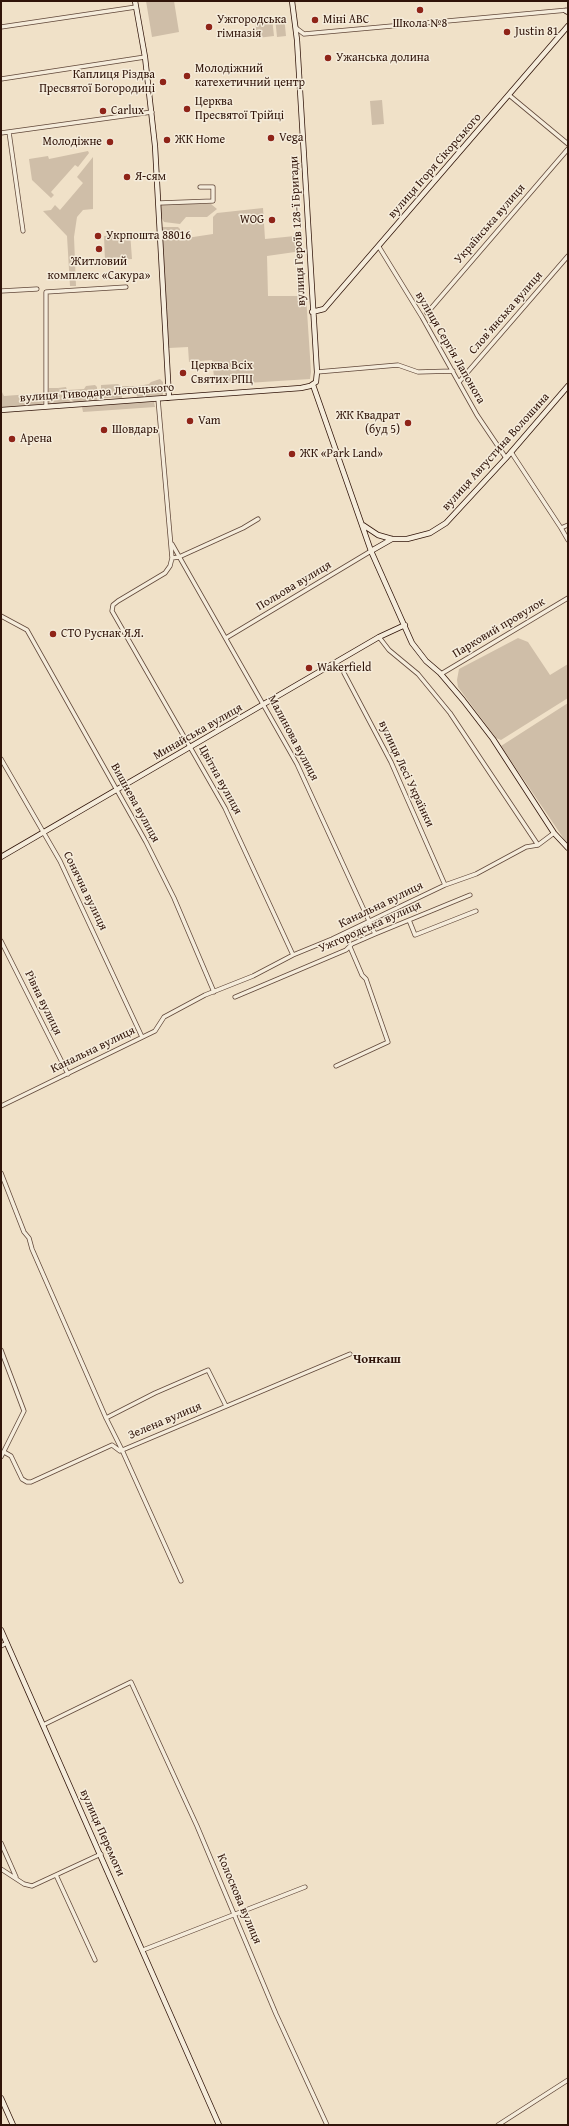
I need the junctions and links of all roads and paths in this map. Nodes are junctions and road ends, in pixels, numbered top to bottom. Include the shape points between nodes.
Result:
1 (135, 1) edge
2 (292, 1) edge
3 (136, 7) junction
4 (567, 11) edge
5 (568, 26) edge
6 (1, 27) edge
7 (296, 28) junction
8 (304, 34) junction
9 (297, 40) junction
10 (145, 57) junction
11 (1, 79) edge
12 (509, 95) junction
13 (152, 112) junction
14 (9, 132) junction
15 (1, 133) edge
16 (568, 144) edge
17 (568, 149) edge
18 (200, 187) dead end
19 (159, 203) junction
20 (23, 231) dead end
21 (379, 247) junction
22 (568, 256) edge
23 (126, 287) dead end
24 (37, 289) dead end
25 (1, 290) edge
26 (312, 312) junction
27 (427, 313) dead end
28 (453, 371) junction
29 (317, 372) junction
30 (459, 382) junction
31 (313, 385) junction
32 (568, 386) edge
33 (169, 398) junction
34 (158, 399) junction
35 (46, 406) junction
36 (1, 410) edge
37 (512, 452) junction
38 (506, 458) junction
39 (258, 519) dead end
40 (363, 525) junction
41 (568, 525) edge
42 (562, 528) junction
43 (392, 539) junction
44 (568, 540) edge
45 (170, 541) junction
46 (371, 550) junction
47 (179, 557) junction
48 (172, 558) junction
49 (568, 598) edge
50 (1, 616) edge
51 (405, 624) junction
52 (379, 637) junction
53 (226, 638) junction
54 (344, 673) dead end
55 (441, 674) junction
56 (264, 706) junction
57 (190, 748) junction
58 (1, 759) edge
59 (117, 790) junction
60 (43, 833) junction
61 (554, 833) junction
62 (538, 844) junction
63 (568, 848) edge
64 (1, 857) edge
65 (445, 885) junction
66 (470, 895) dead end
67 (476, 911) dead end
68 (409, 920) junction
69 (368, 921) junction
70 (375, 934) junction
71 (1, 941) edge
72 (350, 948) junction
73 (293, 954) junction
74 (214, 992) junction
75 (235, 997) dead end
76 (142, 1037) junction
77 (336, 1066) dead end
78 (68, 1074) junction
79 (1, 1106) edge
80 (1, 1173) edge
81 (1, 1350) edge
82 (350, 1354) dead end
83 (226, 1406) junction
84 (106, 1418) junction
85 (122, 1450) junction
86 (4, 1452) junction
87 (1, 1457) edge
88 (181, 1581) dead end
89 (1, 1630) edge
90 (7, 1643) junction
91 (1, 1646) edge
92 (43, 1725) junction
93 (1, 1843) edge
94 (101, 1854) junction
95 (1, 1869) edge
96 (56, 1875) junction
97 (16, 1878) junction
98 (305, 1887) dead end
99 (235, 1916) junction
100 (143, 1950) junction
101 (95, 1960) dead end
102 (568, 2080) edge
103 (1, 2098) edge
104 (13, 2125) edge
105 (219, 2125) edge
106 (327, 2125) edge
107 (498, 2125) edge

1 - 3 street
2 - 7 street, вулиця Героїв 128-ї Бригади
3 - 6 street
3 - 10 street
4 - 8 street
5 - 12 street, вулиця Ігоря Сікорського
7 - 8 street
7 - 9 street, вулиця Героїв 128-ї Бригади
8 - 9 street
9 - 26 street, вулиця Героїв 128-ї Бригади
10 - 11 street
10 - 13 street
12 - 16 street
12 - 21 street, вулиця Ігоря Сікорського
13 - 14 street
13 - 19 street
14 - 15 street
14 - 20 street
17 - 27 street, Українська вулиця
18 - 19 street via 213,187 214,202
19 - 33 street
21 - 26 street, вулиця Ігоря Сікорського via 324,309
21 - 28 street, вулиця Сергія Лапонога
22 - 30 street, Словʼянська вулиця
23 - 35 street via 46,292
24 - 25 street
26 - 29 street, вулиця Героїв 128-ї Бригади
28 - 29 street via 418,372 398,365
28 - 30 street, вулиця Сергія Лапонога
29 - 31 street, вулиця Героїв 128-ї Бригади via 317,379
30 - 38 street, вулиця Сергія Лапонога via 477,415
31 - 33 street, вулиця Тиводара Легоцького
31 - 40 street
32 - 37 street, вулиця Августина Волошина
33 - 34 street, вулиця Тиводара Легоцького
34 - 35 street, вулиця Тиводара Легоцького
34 - 45 street
35 - 36 street, вулиця Тиводара Легоцького
37 - 38 street, вулиця Августина Волошина
37 - 42 street
38 - 43 street, вулиця Августина Волошина via 446,523 422,536
39 - 47 street
40 - 43 street, вулиця Августина Волошина via 373,533
40 - 46 street
41 - 42 street
42 - 44 street
43 - 46 street, вулиця Августина Волошина
45 - 47 street, Малинова вулиця
45 - 48 street
46 - 51 street
46 - 53 street, Польова вулиця
47 - 48 street
47 - 53 street, Малинова вулиця
48 - 57 street, Цвітна вулиця via 165,573 118,601 113,605 112,611
49 - 55 street, Парковий провулок
50 - 59 street, Вишнева вулиця via 27,630
51 - 52 street, Минайська вулиця
51 - 55 street via 417,649
52 - 56 street, Минайська вулиця
52 - 62 street via 418,674 450,713
53 - 56 street, Малинова вулиця
54 - 65 street, вулиця Лесі Українки via 391,762
55 - 61 street via 493,740
56 - 57 street, Минайська вулиця
56 - 69 street, Малинова вулиця via 297,764
57 - 59 street, Минайська вулиця
57 - 73 street, Цвітна вулиця via 225,808
58 - 60 street, Сонячна вулиця
59 - 60 street, Минайська вулиця
59 - 74 street, Вишнева вулиця via 174,898
60 - 64 street, Минайська вулиця
60 - 76 street, Сонячна вулиця via 60,861
61 - 62 street, Канальна вулиця
61 - 63 street
62 - 65 street, Канальна вулиця via 526,847 476,874
65 - 69 street, Канальна вулиця
66 - 68 street, Ужгородська вулиця
67 - 68 street via 415,934
68 - 70 street, Ужгородська вулиця
69 - 70 street, Малинова вулиця
69 - 73 street, Канальна вулиця
70 - 72 street, Ужгородська вулиця via 352,944
71 - 78 street, Рівна вулиця
72 - 75 street, Ужгородська вулиця
72 - 77 street via 366,979 388,1042
73 - 74 street, Канальна вулиця via 253,976
74 - 76 street, Канальна вулиця via 164,1017 155,1031
76 - 78 street, Канальна вулиця
78 - 79 street, Канальна вулиця
80 - 84 street via 24,1232 29,1238
81 - 86 street via 24,1411
82 - 83 street, Зелена вулиця
83 - 84 street via 208,1370
83 - 85 street, Зелена вулиця
84 - 85 street
85 - 86 street, Зелена вулиця via 112,1445 27,1482 22,1479 12,1456
85 - 88 street
86 - 87 street
89 - 90 street, вулиця Перемоги
90 - 91 street
90 - 92 street, вулиця Перемоги
92 - 94 street, вулиця Перемоги
92 - 99 street, Колоскова вулиця via 131,1682
93 - 97 street
94 - 96 street
94 - 100 street, вулиця Перемоги
95 - 97 street
96 - 97 street via 32,1886
96 - 101 street
98 - 99 street
99 - 100 street
99 - 106 street, Колоскова вулиця
100 - 105 street, вулиця Перемоги
102 - 107 street
103 - 104 street

